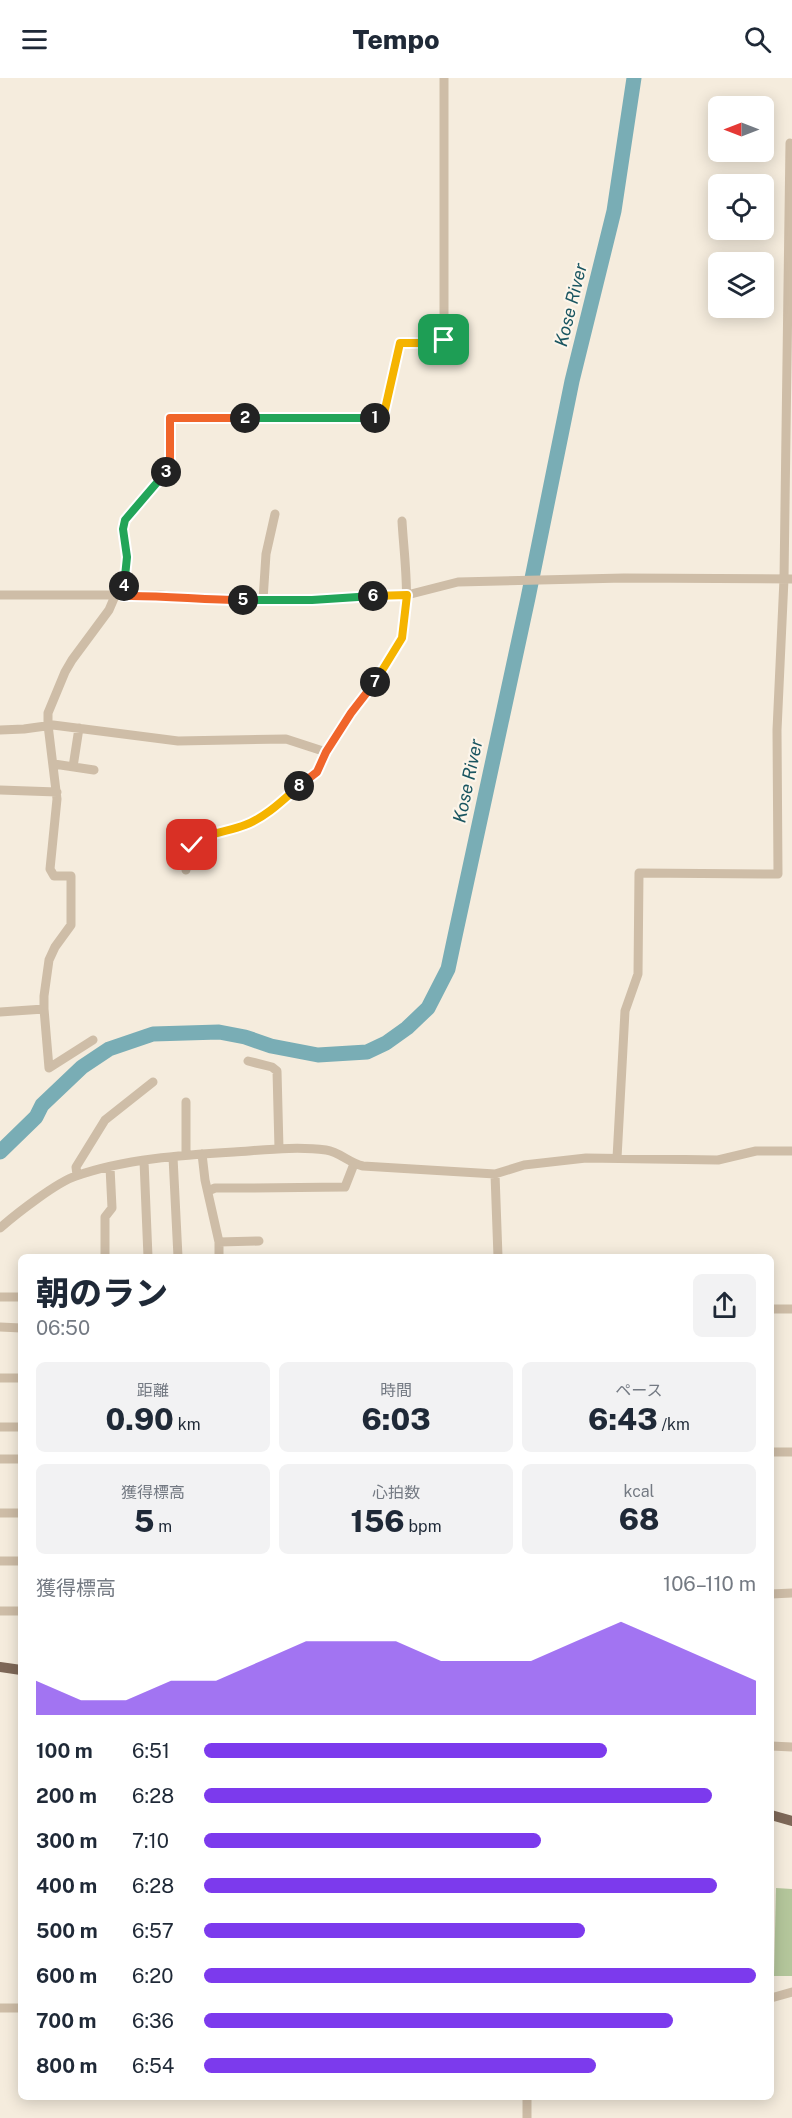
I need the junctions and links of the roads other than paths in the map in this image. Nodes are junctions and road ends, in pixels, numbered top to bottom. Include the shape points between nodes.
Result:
1 (444, 78) edge
2 (790, 143) dead end
3 (275, 514) dead end
4 (402, 521) dead end
5 (788, 579) edge
6 (0, 595) edge
7 (407, 595) junction
8 (119, 596) junction
9 (263, 600) junction
10 (48, 722) junction
11 (79, 728) junction
12 (0, 730) edge
13 (326, 752) junction
14 (54, 764) junction
15 (73, 767) junction
16 (94, 770) dead end
17 (0, 790) edge
18 (57, 792) junction
19 (186, 870) dead end
20 (44, 1009) junction
21 (0, 1012) edge
22 (93, 1040) dead end
23 (248, 1061) dead end
24 (153, 1082) dead end
25 (186, 1102) dead end
26 (279, 1149) junction
27 (792, 1151) edge
28 (202, 1154) junction
29 (186, 1155) junction
30 (173, 1156) junction
31 (617, 1158) junction
32 (144, 1161) junction
33 (354, 1164) junction
34 (110, 1167) junction
35 (495, 1174) junction
36 (77, 1175) junction
37 (207, 1191) junction
38 (0, 1228) edge
39 (259, 1241) dead end
40 (219, 1242) junction
41 (105, 1254) edge
42 (147, 1254) edge
43 (178, 1254) edge
44 (219, 1254) edge
45 (498, 1254) edge
46 (0, 1297) edge
47 (18, 1297) dead end
48 (774, 1310) edge
49 (792, 1310) edge
50 (0, 1327) edge
51 (18, 1328) edge
52 (0, 1378) edge
53 (18, 1378) edge
54 (0, 1427) edge
55 (18, 1427) edge
56 (774, 1452) edge
57 (792, 1452) edge
58 (0, 1459) edge
59 (18, 1459) edge
60 (0, 1513) edge
61 (18, 1513) edge
62 (0, 1561) edge
63 (18, 1562) edge
64 (792, 1593) edge
65 (774, 1594) edge
66 (0, 1611) edge
67 (18, 1611) edge
68 (0, 1667) edge
69 (18, 1670) edge
70 (774, 1746) edge
71 (792, 1748) edge
72 (774, 1816) edge
73 (792, 1821) edge
74 (792, 1992) edge
75 (774, 1997) edge
76 (0, 2008) edge
77 (18, 2008) edge
78 (527, 2100) edge
79 (527, 2118) edge

1 - 8 street via 444,340 400,343 383,418 170,418 170,464 125,520 127,557
2 - 5 street
3 - 9 street via 266,554
4 - 7 street
5 - 7 street via 458,582
5 - 31 street via 777,724 778,874 639,873 638,974 625,1011
6 - 8 street
7 - 9 street
7 - 13 street via 398,647
8 - 9 street
8 - 10 street via 72,660
10 - 11 street
10 - 12 street
10 - 14 street
11 - 13 street via 178,741 285,740
11 - 15 street
13 - 19 street via 317,772 276,806 244,825 210,834 189,848
14 - 15 street
14 - 18 street
15 - 16 street
17 - 18 street
18 - 20 street via 50,869 54,876 71,876 71,925 50,960
20 - 21 street
20 - 22 street via 49,1068
23 - 26 street via 277,1071
24 - 36 street via 105,1120 76,1167
25 - 29 street
26 - 28 street
26 - 33 street via 336,1152
27 - 31 street via 756,1151 718,1160
28 - 29 street
28 - 37 street
29 - 30 street
30 - 32 street
30 - 43 street
31 - 35 street via 547,1161
32 - 34 street
32 - 42 street
33 - 35 street
33 - 37 street via 345,1187
34 - 36 street
34 - 41 street via 112,1208 105,1217
35 - 45 street
36 - 38 street
37 - 40 street
39 - 40 street
40 - 44 street
46 - 47 street
48 - 49 street
50 - 51 street
52 - 53 street
54 - 55 street
56 - 57 street
58 - 59 street
60 - 61 street
62 - 63 street
64 - 65 street
66 - 67 street
68 - 69 main road
70 - 71 street
72 - 73 main road
74 - 75 street
76 - 77 street
78 - 79 street

